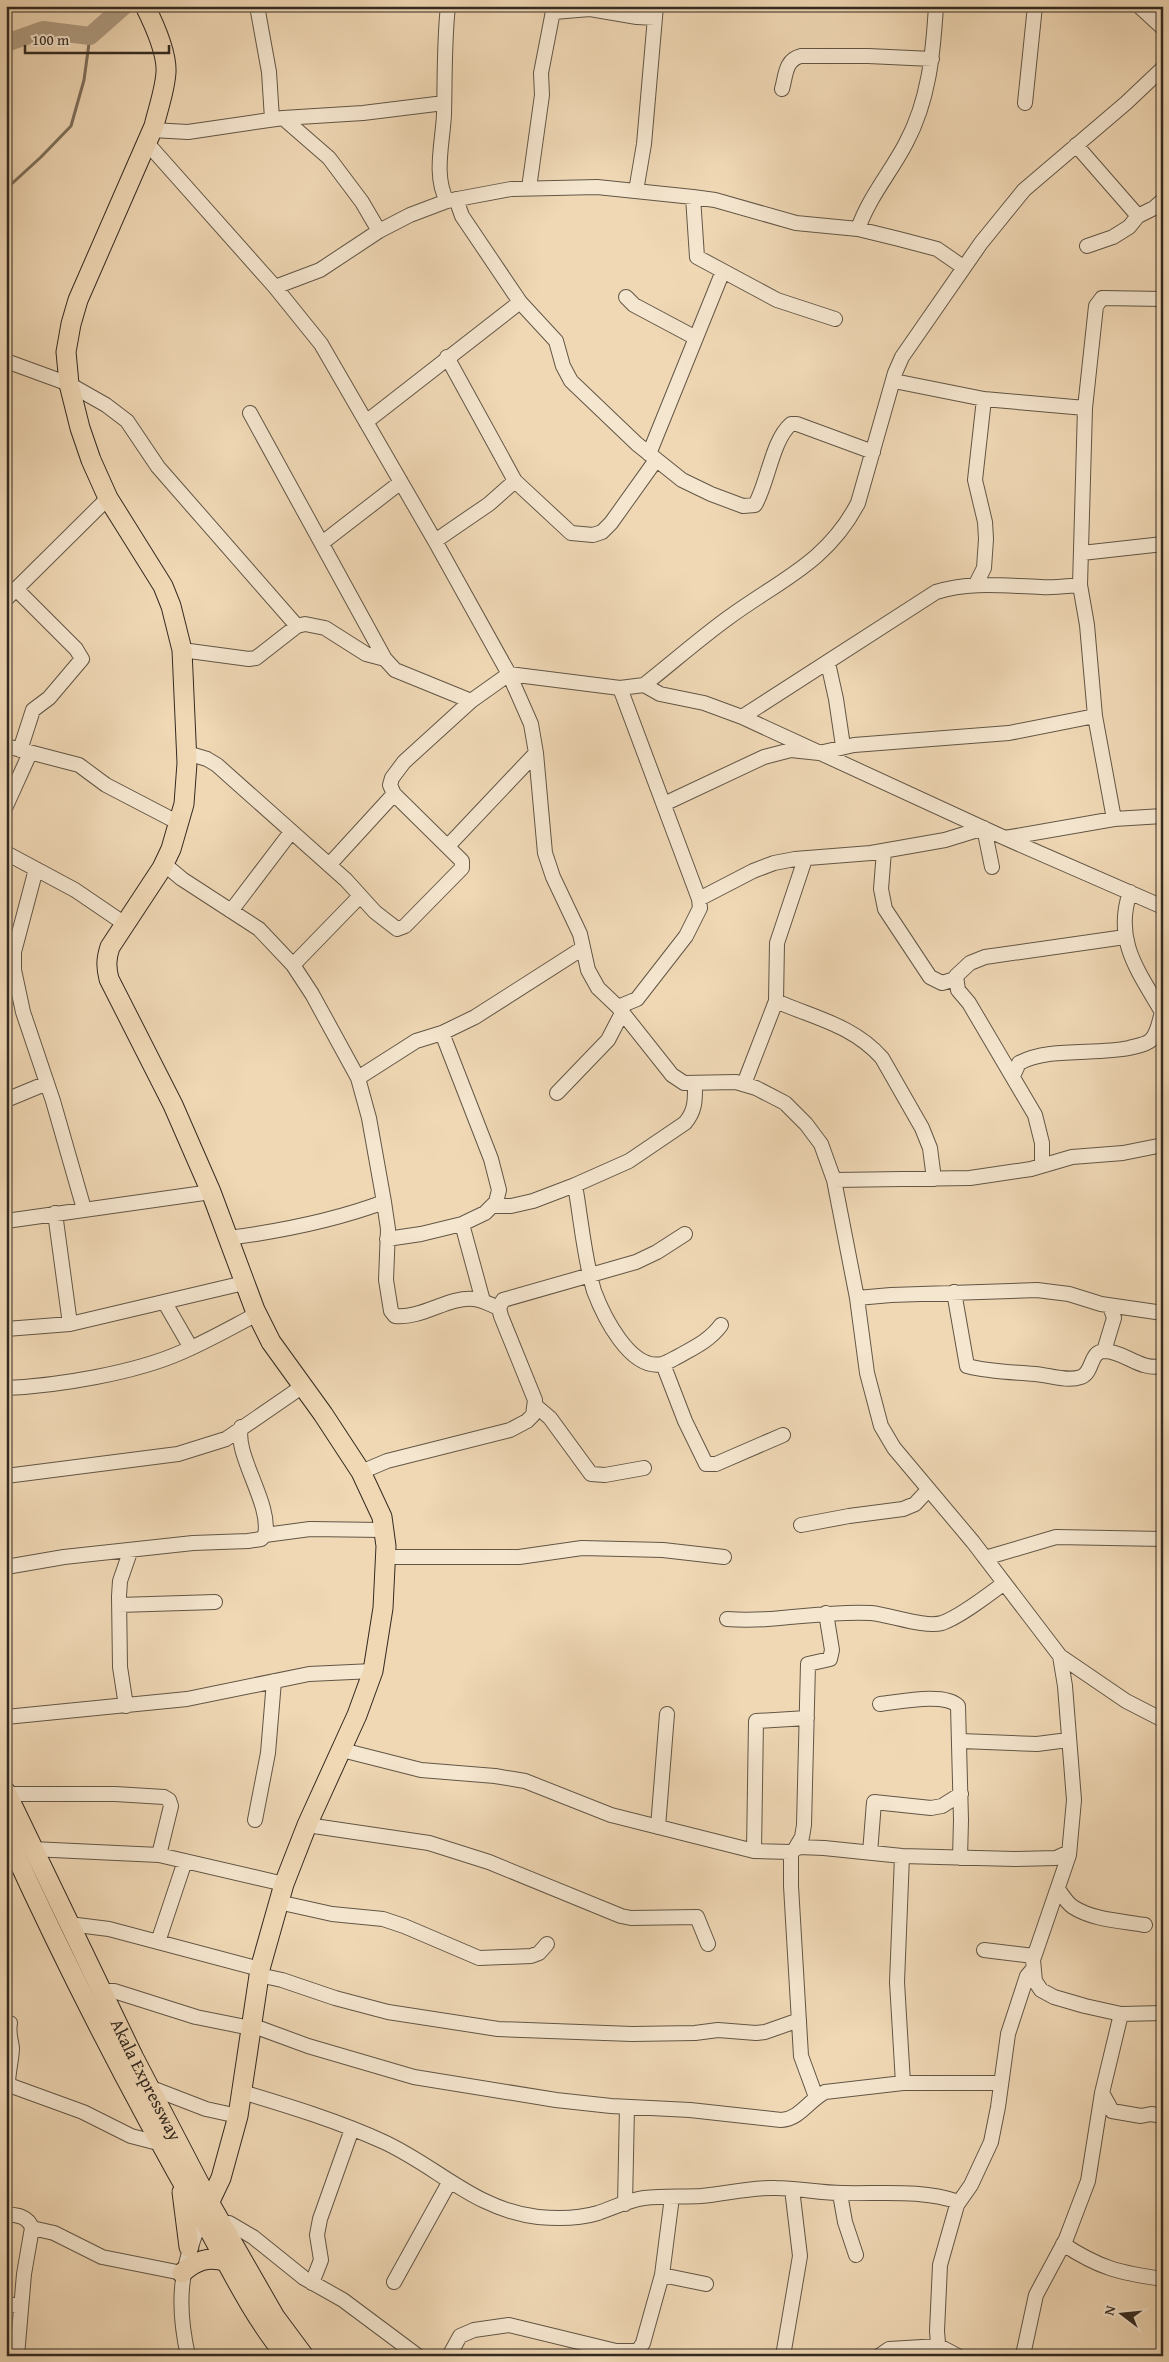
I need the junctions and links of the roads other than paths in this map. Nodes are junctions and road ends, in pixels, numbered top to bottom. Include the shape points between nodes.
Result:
1 (145, 6) edge
2 (257, 6) edge
3 (448, 6) edge
4 (936, 6) edge
5 (1035, 6) edge
6 (1139, 6) edge
7 (554, 9) edge
8 (655, 12) edge
9 (1163, 28) edge
10 (932, 59) junction
11 (1163, 68) edge
12 (782, 89) dead end
13 (444, 103) junction
14 (1025, 103) dead end
15 (277, 118) junction
16 (150, 136) junction
17 (1076, 145) junction
18 (529, 188) junction
19 (636, 192) junction
20 (693, 196) junction
21 (452, 200) junction
22 (1163, 200) edge
23 (1138, 216) junction
24 (858, 229) junction
25 (379, 232) junction
26 (1087, 246) dead end
27 (964, 267) junction
28 (723, 271) junction
29 (275, 287) junction
30 (626, 298) dead end
31 (1163, 299) edge
32 (520, 302) junction
33 (835, 319) dead end
34 (696, 338) junction
35 (447, 358) junction
36 (6, 361) edge
37 (894, 381) junction
38 (69, 384) junction
39 (984, 399) junction
40 (1085, 408) junction
41 (250, 413) dead end
42 (366, 422) junction
43 (873, 452) junction
44 (653, 457) junction
45 (515, 481) junction
46 (401, 482) junction
47 (108, 498) junction
48 (435, 541) junction
49 (322, 543) junction
50 (1163, 544) edge
51 (1082, 553) junction
52 (976, 584) junction
53 (1080, 586) junction
54 (11, 594) edge
55 (297, 626) junction
56 (182, 650) junction
57 (385, 659) junction
58 (828, 663) junction
59 (509, 674) junction
60 (644, 685) junction
61 (620, 688) junction
62 (471, 701) junction
63 (1095, 716) junction
64 (742, 717) junction
65 (843, 746) junction
66 (19, 750) edge
67 (187, 753) junction
68 (536, 753) junction
69 (819, 753) junction
70 (394, 794) junction
71 (664, 804) junction
72 (6, 806) edge
73 (1163, 816) edge
74 (1114, 819) junction
75 (179, 823) junction
76 (984, 828) junction
77 (291, 832) junction
78 (1005, 838) junction
79 (448, 846) junction
80 (884, 851) junction
81 (6, 853) edge
82 (805, 858) junction
83 (164, 864) junction
84 (328, 865) junction
85 (992, 867) dead end
86 (36, 868) junction
87 (1130, 892) junction
88 (360, 896) junction
89 (699, 899) junction
90 (1163, 907) edge
91 (231, 911) junction
92 (125, 924) junction
93 (1125, 937) junction
94 (583, 948) junction
95 (293, 965) junction
96 (955, 979) junction
97 (776, 1001) junction
98 (620, 1010) junction
99 (1162, 1013) edge
100 (442, 1033) junction
101 (1013, 1076) junction
102 (358, 1078) junction
103 (47, 1083) junction
104 (695, 1083) junction
105 (744, 1084) junction
106 (558, 1092) dead end
107 (6, 1100) edge
108 (1163, 1145) edge
109 (1042, 1165) junction
110 (934, 1179) junction
111 (834, 1180) junction
112 (575, 1185) junction
113 (211, 1192) junction
114 (384, 1202) junction
115 (494, 1206) junction
116 (84, 1210) junction
117 (55, 1213) junction
118 (6, 1222) edge
119 (462, 1224) junction
120 (686, 1234) dead end
121 (228, 1238) junction
122 (387, 1239) junction
123 (590, 1275) junction
124 (244, 1283) junction
125 (954, 1292) junction
126 (857, 1298) junction
127 (482, 1301) junction
128 (166, 1302) junction
129 (1110, 1306) junction
130 (499, 1308) junction
131 (1163, 1313) edge
132 (257, 1314) junction
133 (70, 1324) junction
134 (721, 1325) dead end
135 (6, 1329) edge
136 (191, 1348) junction
137 (1104, 1351) junction
138 (663, 1364) junction
139 (1163, 1366) edge
140 (303, 1386) junction
141 (6, 1388) edge
142 (536, 1406) junction
143 (240, 1427) junction
144 (783, 1435) dead end
145 (644, 1468) dead end
146 (361, 1472) junction
147 (6, 1476) edge
148 (928, 1490) junction
149 (801, 1525) dead end
150 (383, 1530) junction
151 (266, 1535) junction
152 (1161, 1540) edge
153 (130, 1552) junction
154 (724, 1557) dead end
155 (386, 1558) junction
156 (985, 1558) junction
157 (6, 1567) edge
158 (1003, 1584) junction
159 (215, 1602) dead end
160 (118, 1605) junction
161 (826, 1613) junction
162 (727, 1619) dead end
163 (1060, 1656) junction
164 (373, 1671) junction
165 (274, 1681) junction
166 (880, 1704) dead end
167 (126, 1706) junction
168 (667, 1714) dead end
169 (6, 1717) edge
170 (807, 1718) junction
171 (1163, 1720) edge
172 (1068, 1740) junction
173 (961, 1741) junction
174 (342, 1750) junction
175 (7, 1793) edge
176 (961, 1794) junction
177 (255, 1820) dead end
178 (307, 1825) junction
179 (658, 1827) junction
180 (6, 1834) edge
181 (32, 1849) junction
182 (793, 1850) junction
183 (754, 1851) junction
184 (870, 1853) junction
185 (158, 1855) junction
186 (902, 1856) junction
187 (960, 1858) junction
188 (1064, 1858) junction
189 (184, 1861) junction
190 (284, 1884) junction
191 (1058, 1889) junction
192 (278, 1902) junction
193 (69, 1924) junction
194 (1145, 1925) dead end
195 (158, 1942) junction
196 (547, 1944) dead end
197 (708, 1944) dead end
198 (984, 1950) dead end
199 (1034, 1963) junction
200 (259, 1972) junction
201 (1024, 1987) junction
202 (1040, 1988) junction
203 (101, 1991) junction
204 (1163, 2013) edge
205 (1121, 2014) junction
206 (799, 2020) junction
207 (10, 2023) dead end
208 (251, 2027) junction
209 (903, 2083) junction
210 (1001, 2083) junction
211 (7, 2084) edge
212 (149, 2088) junction
213 (242, 2092) junction
214 (1102, 2092) junction
215 (816, 2097) junction
216 (627, 2107) junction
217 (238, 2116) junction
218 (1163, 2116) edge
219 (352, 2129) junction
220 (162, 2144) junction
221 (228, 2158) junction
222 (185, 2173) junction
223 (450, 2181) junction
224 (792, 2189) junction
225 (840, 2194) junction
226 (672, 2197) junction
227 (959, 2202) junction
228 (625, 2204) junction
229 (206, 2210) junction
230 (6, 2214) edge
231 (229, 2223) junction
232 (32, 2228) junction
233 (1063, 2244) junction
234 (189, 2247) junction
235 (856, 2255) dead end
236 (232, 2257) junction
237 (182, 2273) junction
238 (662, 2275) junction
239 (1163, 2278) edge
240 (394, 2282) dead end
241 (312, 2283) junction
242 (706, 2284) dead end
243 (6, 2304) edge
244 (21, 2306) junction
245 (939, 2351) edge
246 (17, 2356) edge
247 (188, 2356) edge
248 (286, 2356) edge
249 (304, 2356) edge
250 (418, 2356) edge
251 (449, 2356) edge
252 (783, 2356) edge
253 (879, 2356) edge
254 (958, 2356) edge
255 (1024, 2356) edge

1 - 16 main road via 158,32 167,71
2 - 15 street
3 - 13 street via 444,41
4 - 10 street
5 - 14 street
6 - 9 street
7 - 8 street via 590,9 637,17
7 - 18 street via 541,73 540,112
8 - 19 street via 644,144
10 - 12 street via 800,56 789,62
10 - 24 street via 920,115 906,144 864,210
11 - 17 street
13 - 15 street via 363,113
13 - 21 street via 440,178 443,194
15 - 16 street
15 - 25 street via 329,158 362,202
16 - 29 street
16 - 38 main road via 78,300 66,352
17 - 23 street
17 - 27 street via 1024,190
18 - 19 street via 597,187
18 - 21 street via 511,188
19 - 20 street
20 - 24 street via 796,223
20 - 28 street via 697,257
21 - 25 street via 410,215
21 - 32 street
22 - 23 street
23 - 26 street via 1129,227 1113,237
24 - 27 street via 938,249
25 - 29 street via 320,270
27 - 37 street via 902,357
28 - 33 street via 777,300
28 - 34 street
29 - 42 street via 321,344
30 - 34 street
31 - 40 street via 1102,298 1096,306
32 - 35 street
32 - 44 street via 556,341 571,381
34 - 44 street
35 - 42 street
35 - 45 street
36 - 38 street
37 - 39 street
37 - 43 street
38 - 47 main road via 90,460
38 - 55 street via 127,420 158,467
39 - 40 street
39 - 52 street via 975,480 986,522 986,539 984,568
40 - 51 street
41 - 49 street
42 - 46 street
43 - 44 street via 791,424 781,437 761,494 751,507 689,484
43 - 60 street via 858,504 848,523 828,546 803,569 728,618
44 - 45 street via 611,523 593,535 571,533
45 - 48 street via 489,504
46 - 48 street
46 - 49 street
47 - 54 street
47 - 56 main road via 163,586
48 - 59 street
49 - 57 street
50 - 51 street
51 - 53 street
52 - 53 street
52 - 58 street via 952,587 924,599
53 - 63 street
54 - 66 street via 76,649 82,659 49,698 33,710
55 - 56 street via 256,658
55 - 57 street via 305,624 325,628 366,654
56 - 67 main road
57 - 62 street via 395,670
58 - 64 street
58 - 65 street
59 - 61 street
59 - 62 street
59 - 68 street via 531,724
60 - 61 street
60 - 64 street via 660,694 704,703
61 - 71 street
62 - 70 street via 397,770 390,785
63 - 65 street via 1009,733
63 - 74 street
64 - 69 street
65 - 69 street
66 - 72 street
66 - 75 street via 86,768 106,785
67 - 75 main road via 184,804
67 - 77 street via 217,765
68 - 79 street
68 - 94 street via 545,853
69 - 71 street via 791,750 764,757
69 - 76 street
70 - 79 street
70 - 84 street
71 - 89 street
73 - 74 street
74 - 78 street
75 - 83 main road
76 - 78 street
76 - 80 street via 944,840
76 - 85 street
77 - 84 street
77 - 91 street
78 - 87 street
79 - 88 street via 462,861 462,868 402,928 397,929 388,923
80 - 82 street
80 - 96 street via 881,889 885,909 930,977 942,983
81 - 86 street
82 - 89 street via 753,870
82 - 97 street via 777,943
83 - 91 street
83 - 92 main road
84 - 88 street
86 - 92 street
86 - 103 street via 14,952 14,970 23,1012
87 - 90 street
87 - 93 street via 1124,909
88 - 95 street
89 - 98 street via 700,908 686,936 637,999
91 - 95 street via 259,929
92 - 113 main road via 106,958 109,979 173,1105
93 - 96 street via 985,957 959,972
93 - 99 street via 1145,986
94 - 98 street via 588,970 595,982
94 - 100 street via 475,1017
95 - 102 street
96 - 101 street via 958,990
97 - 105 street
97 - 110 street via 831,1021 875,1049 922,1128 930,1148
98 - 104 street via 672,1075 684,1083
98 - 106 street via 608,1040
99 - 101 street via 1157,1033 1150,1042 1112,1052 1055,1054 1026,1059 1019,1062
100 - 102 street via 416,1041
100 - 115 street via 491,1159 499,1190
101 - 109 street via 1040,1129
102 - 114 street via 369,1118
103 - 107 street
103 - 116 street
104 - 105 street
104 - 112 street via 695,1108 685,1123 630,1161
105 - 111 street via 785,1103 806,1124 821,1144
108 - 109 street via 1072,1157
109 - 110 street via 970,1178
110 - 111 street
111 - 126 street
112 - 115 street via 533,1201
112 - 123 street
113 - 116 street
113 - 121 main road
114 - 121 street via 355,1213 285,1230
114 - 122 street
115 - 119 street
116 - 117 street
117 - 118 street
117 - 133 street
119 - 122 street
119 - 127 street
120 - 123 street via 636,1262
121 - 124 main road
122 - 127 street via 386,1280 391,1311 395,1316 417,1314 460,1300
123 - 130 street via 508,1297
123 - 138 street via 605,1314 626,1349 639,1362
124 - 128 street
124 - 132 main road
125 - 126 street
125 - 129 street via 1037,1290 1069,1294
125 - 137 street via 967,1366 1013,1374 1074,1378 1088,1372 1094,1356
126 - 148 street via 866,1373 881,1426 894,1448
127 - 130 street
128 - 133 street
128 - 136 street
129 - 131 street
129 - 137 street via 1114,1318
130 - 142 street
132 - 136 street
132 - 140 main road via 271,1342
133 - 135 street
134 - 138 street via 713,1336
136 - 141 street via 156,1362 113,1372 51,1385
137 - 139 street via 1116,1353 1142,1366
138 - 144 street via 706,1464 716,1464
140 - 143 street
140 - 146 main road
142 - 145 street via 555,1425 591,1474 605,1475
142 - 146 street via 527,1421 510,1430 387,1461
143 - 147 street via 226,1438 178,1454
143 - 151 street via 245,1454 265,1515
146 - 150 main road via 382,1517
148 - 149 street via 915,1504 904,1509
148 - 156 street
150 - 151 street via 310,1530
150 - 155 main road
151 - 153 street via 248,1541 193,1543
152 - 156 street via 1056,1537
153 - 157 street via 64,1557
153 - 160 street via 120,1581
154 - 155 street via 663,1550 582,1548 519,1557
155 - 164 main road via 383,1608
156 - 158 street
158 - 161 street via 942,1623 871,1614
158 - 163 street
159 - 160 street
160 - 167 street via 120,1667
161 - 162 street via 746,1621
161 - 170 street via 832,1650 827,1661 808,1664
163 - 171 street via 1126,1701
163 - 172 street
164 - 165 street via 309,1674
164 - 174 main road
165 - 167 street via 187,1699
165 - 177 street via 268,1753
166 - 173 street via 936,1699 954,1701 958,1706
167 - 169 street
168 - 179 street
170 - 182 street via 804,1825 802,1837
170 - 183 street via 756,1722
172 - 173 street via 1037,1744
172 - 188 street via 1074,1800
173 - 176 street
174 - 178 main road
174 - 179 street via 421,1770 496,1776 526,1782 588,1807
175 - 181 main road, Akala Expressway
175 - 185 street via 164,1797 171,1806
176 - 184 street via 942,1806 931,1808 874,1802
176 - 187 street
178 - 190 main road
178 - 197 street via 429,1843 489,1862 621,1916 697,1917
179 - 183 street
180 - 220 main road, Akala Expressway via 118,2065
181 - 185 street
181 - 193 main road, Akala Expressway
182 - 183 street
182 - 184 street via 824,1848
182 - 206 street via 791,1886
184 - 186 street
185 - 189 street
186 - 187 street
186 - 209 street via 897,1982
187 - 188 street
188 - 191 street
189 - 190 street
189 - 195 street
190 - 192 main road
191 - 194 street via 1072,1906 1083,1912
191 - 199 street
192 - 196 street via 332,1914 384,1919 479,1958 531,1956 539,1954
192 - 200 main road
193 - 195 street via 109,1929
193 - 203 main road, Akala Expressway
195 - 200 street
198 - 199 street
199 - 201 street
199 - 202 street via 1035,1981
200 - 206 street via 388,2012 498,2029 632,2034 728,2030 756,2033
200 - 208 main road
201 - 202 street
201 - 210 street via 1008,2034
202 - 205 street via 1054,1997
203 - 208 street via 114,1991 196,2017
203 - 212 main road, Akala Expressway
204 - 205 street
205 - 214 street
206 - 215 street via 801,2056
207 - 211 street via 8,2033 12,2048
208 - 213 main road
208 - 216 street via 414,2077 556,2100
209 - 210 street
209 - 215 street via 825,2092
210 - 227 street via 991,2142 971,2185
211 - 220 street via 83,2112 131,2136
212 - 217 street
212 - 222 main road, Akala Expressway
213 - 217 main road
213 - 219 street
214 - 218 street via 1112,2111
214 - 233 street via 1088,2181
215 - 216 street via 792,2118 781,2120
216 - 228 street
217 - 221 main road
219 - 223 street via 415,2158
219 - 241 street via 320,2219 317,2235 321,2260
220 - 222 main road, Akala Expressway
221 - 222 main road
221 - 229 main road
221 - 231 main road via 223,2188
222 - 229 main road, Akala Expressway
222 - 234 main road
223 - 228 street via 495,2208 538,2217 574,2218
223 - 240 street
224 - 225 street
224 - 226 street via 764,2188
224 - 252 street via 800,2256
225 - 227 street via 919,2193
225 - 235 street
226 - 228 street via 644,2198
226 - 238 street
227 - 245 street via 940,2265
229 - 234 street
229 - 236 main road, Akala Expressway
230 - 232 street via 23,2217
231 - 236 main road
231 - 241 street via 253,2237
232 - 237 street via 54,2233 102,2257
232 - 244 street
233 - 239 street via 1109,2269
233 - 255 street via 1036,2295
234 - 237 street
236 - 237 main road via 199,2260
236 - 248 main road, Akala Expressway via 263,2325
236 - 249 main road, Akala Expressway
237 - 247 street via 181,2296
238 - 242 street
238 - 251 street via 638,2351 616,2351 509,2325 474,2330 460,2336
241 - 250 street via 343,2300
243 - 244 street
244 - 246 street
245 - 253 street via 889,2349
245 - 254 street

